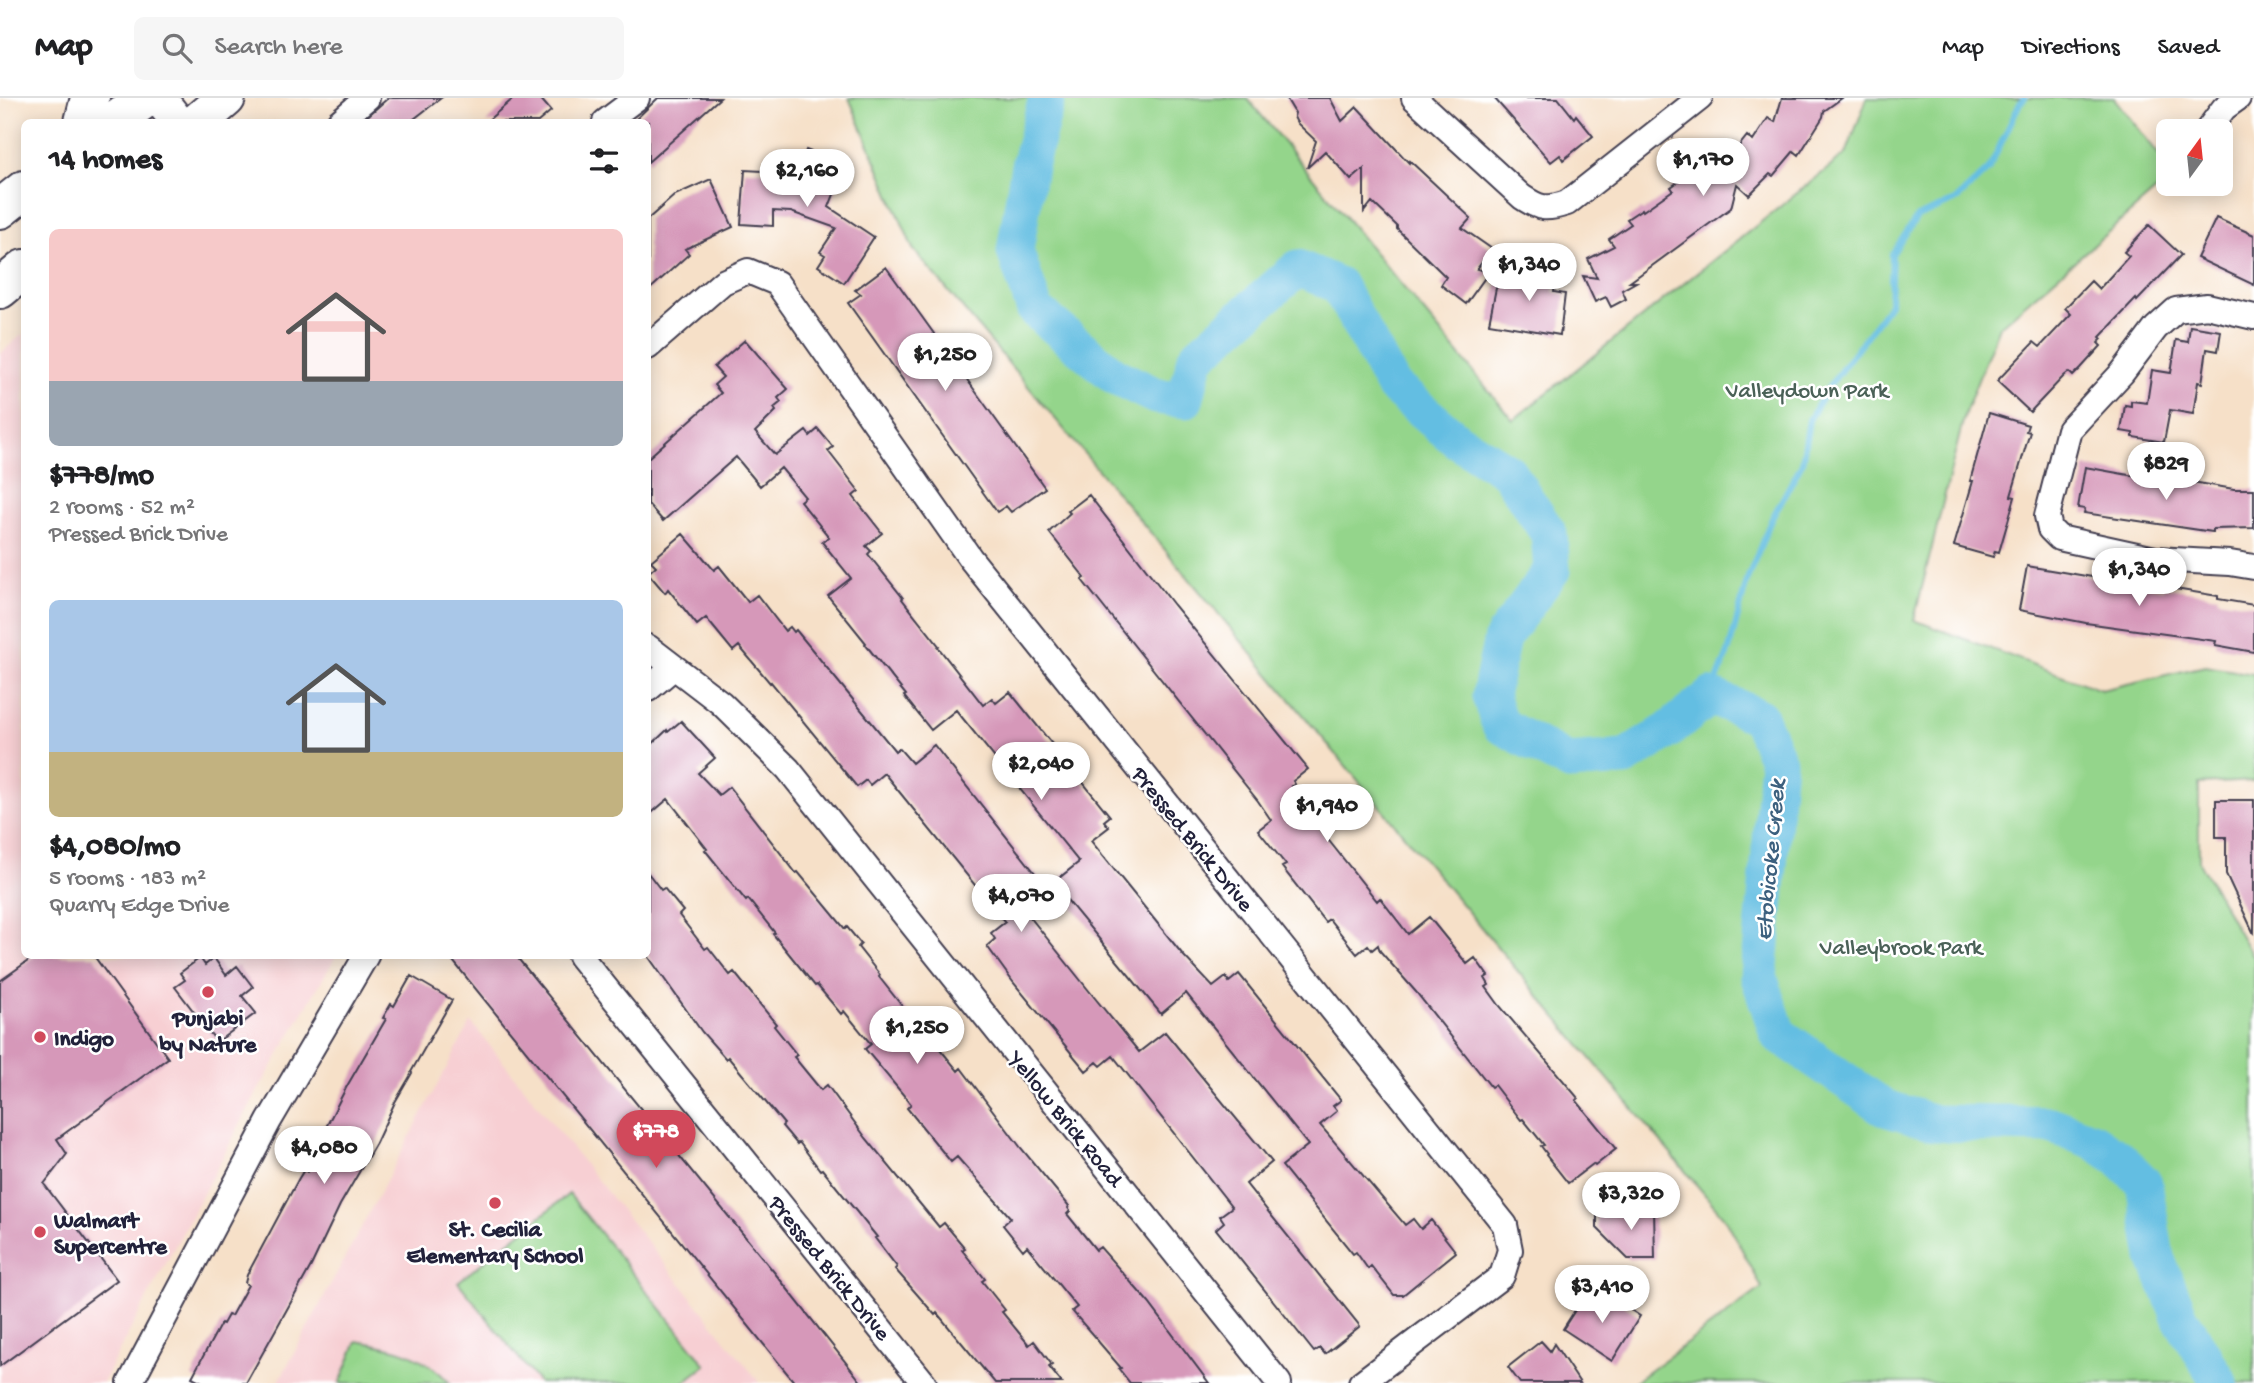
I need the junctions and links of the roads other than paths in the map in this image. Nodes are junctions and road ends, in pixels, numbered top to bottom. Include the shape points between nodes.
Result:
1 (90, 98) edge
2 (146, 98) edge
3 (159, 98) edge
4 (226, 98) edge
5 (368, 98) edge
6 (637, 98) edge
7 (1414, 98) edge
8 (1700, 98) edge
9 (2238, 98) edge
10 (85, 119) edge
11 (117, 119) edge
12 (176, 119) edge
13 (202, 119) edge
14 (343, 119) edge
15 (609, 119) edge
16 (2216, 119) edge
17 (21, 192) edge
18 (0, 209) edge
19 (21, 272) edge
20 (0, 289) edge
21 (2254, 317) edge
22 (651, 344) edge
23 (2254, 567) edge
24 (651, 649) edge
25 (674, 667) junction
26 (651, 686) edge
27 (364, 959) edge
28 (582, 959) edge
29 (130, 1383) edge
30 (924, 1383) edge
31 (1279, 1383) edge
32 (1361, 1383) edge

1 - 10 main road
2 - 11 main road
3 - 12 street
4 - 13 main road
5 - 14 street
6 - 15 street
7 - 8 street via 1538,208 1567,203
9 - 16 street
17 - 18 main road
19 - 20 main road
21 - 23 street via 2207,306 2176,310 2156,328 2069,430 2047,516 2050,529 2059,538 2155,559
22 - 32 street, Pressed Brick Drive via 723,282 748,271 777,284 970,558 1505,1225 1510,1250 1502,1276
24 - 25 street, Yellow Brick Road
25 - 26 street
25 - 31 street, Yellow Brick Road via 720,703 789,769
27 - 29 street via 269,1121
28 - 30 street, Pressed Brick Drive

